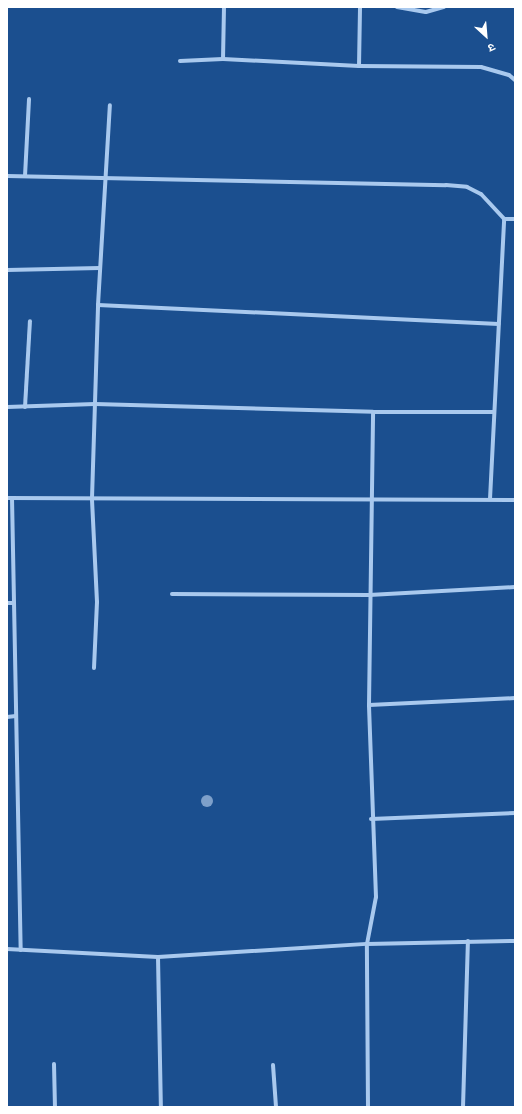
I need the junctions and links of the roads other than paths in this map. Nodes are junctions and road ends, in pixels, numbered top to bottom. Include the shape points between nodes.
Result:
1 (224, 7) edge
2 (360, 7) edge
3 (397, 7) edge
4 (444, 7) edge
5 (223, 60) junction
6 (180, 61) dead end
7 (359, 66) junction
8 (515, 80) edge
9 (29, 99) dead end
10 (110, 105) dead end
11 (7, 176) edge
12 (24, 176) junction
13 (104, 178) junction
14 (504, 219) junction
15 (515, 219) edge
16 (100, 268) junction
17 (7, 270) edge
18 (98, 305) junction
19 (30, 321) dead end
20 (499, 324) junction
21 (95, 404) junction
22 (7, 407) edge
23 (25, 407) junction
24 (373, 412) junction
25 (494, 412) junction
26 (9, 498) edge
27 (92, 498) junction
28 (490, 499) junction
29 (370, 500) junction
30 (515, 500) edge
31 (515, 587) edge
32 (172, 594) dead end
33 (369, 595) junction
34 (7, 603) edge
35 (14, 603) junction
36 (94, 668) dead end
37 (515, 698) edge
38 (369, 705) junction
39 (16, 716) junction
40 (7, 717) edge
41 (515, 813) edge
42 (371, 819) junction
43 (515, 941) edge
44 (468, 942) junction
45 (367, 944) junction
46 (7, 950) edge
47 (21, 950) junction
48 (158, 957) junction
49 (54, 1064) dead end
50 (273, 1065) dead end
51 (55, 1107) edge
52 (161, 1107) edge
53 (276, 1107) edge
54 (368, 1107) edge
55 (464, 1107) edge

1 - 5 street
2 - 7 street
3 - 4 street via 426,12
5 - 6 street
5 - 7 street
7 - 8 street via 481,67 509,75
9 - 12 street
10 - 13 street
11 - 12 street
12 - 13 street
13 - 14 street via 467,187 481,194
13 - 16 street
14 - 15 street
14 - 20 street
16 - 17 street
16 - 18 street
18 - 20 street
18 - 21 street
19 - 23 street
20 - 25 street
21 - 23 street
21 - 24 street
21 - 27 street
22 - 23 street
24 - 25 street
24 - 29 street
25 - 28 street
26 - 27 street
26 - 35 street
27 - 29 street
27 - 36 street via 97,602
28 - 29 street
28 - 30 street
29 - 33 street
31 - 33 street
32 - 33 street
33 - 38 street
34 - 35 street
35 - 39 street
37 - 38 street
38 - 42 street
39 - 40 street
39 - 47 street
41 - 42 street
42 - 45 street via 376,897
43 - 44 street
44 - 45 street
44 - 55 street
45 - 48 street
45 - 54 street
46 - 47 street
47 - 48 street
48 - 52 street
49 - 51 street
50 - 53 street

